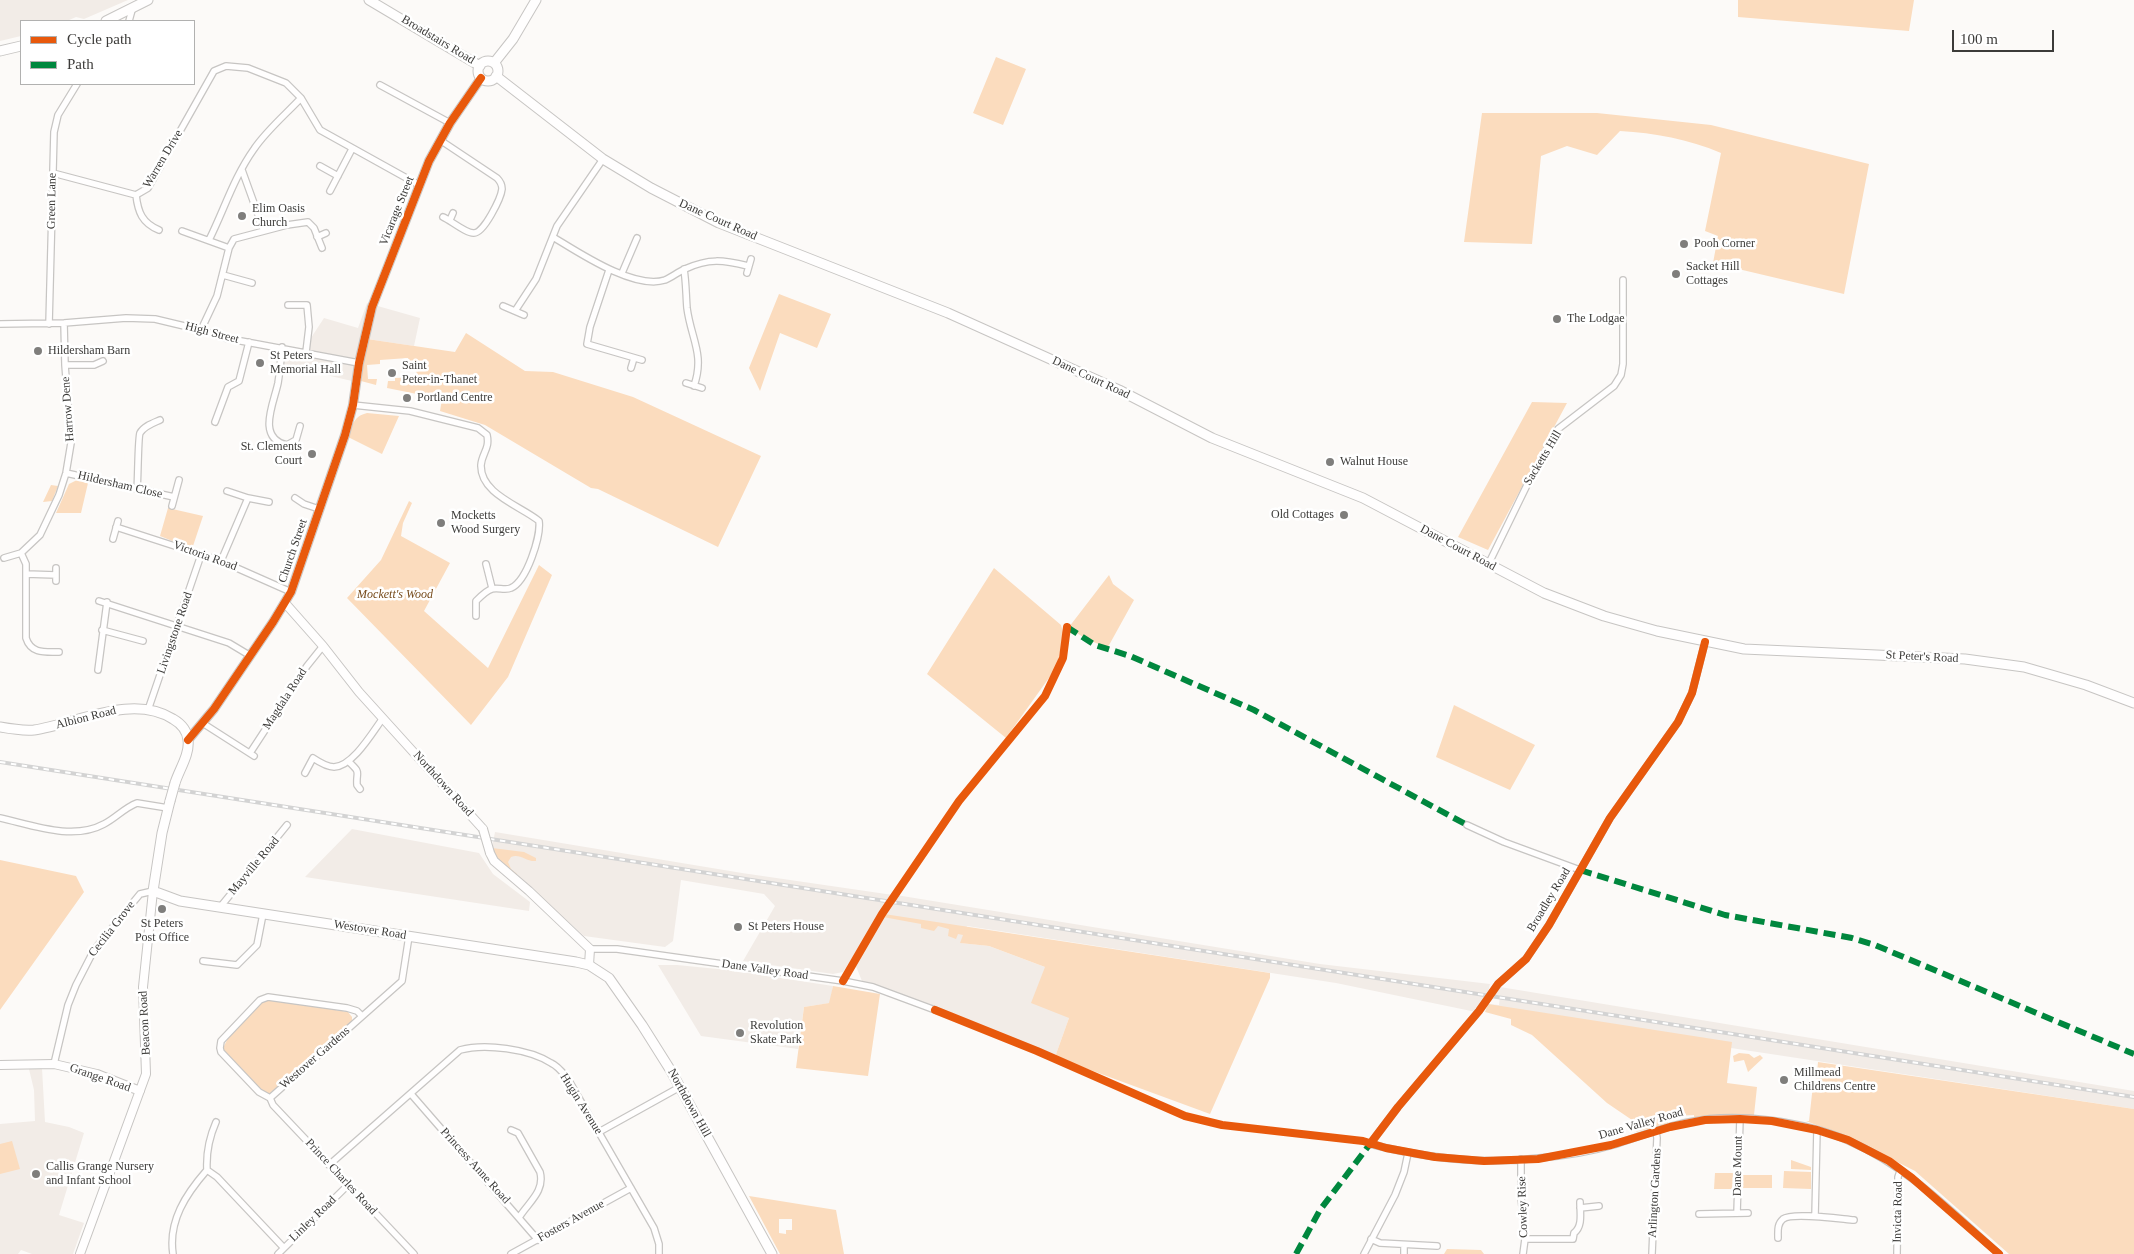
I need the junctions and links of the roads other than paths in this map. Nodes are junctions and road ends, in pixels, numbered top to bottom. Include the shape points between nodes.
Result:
1 (148, 0) edge
2 (369, 0) edge
3 (536, 0) edge
4 (132, 10) junction
5 (108, 20) edge
6 (129, 20) edge
7 (20, 46) edge
8 (0, 51) edge
9 (494, 63) junction
10 (480, 66) junction
11 (496, 76) junction
12 (481, 78) junction
13 (76, 85) edge
14 (380, 86) dead end
15 (301, 98) junction
16 (450, 123) junction
17 (440, 140) junction
18 (352, 148) junction
19 (603, 159) junction
20 (320, 166) dead end
21 (242, 170) junction
22 (53, 173) junction
23 (338, 176) junction
24 (419, 185) junction
25 (330, 191) dead end
26 (136, 195) junction
27 (453, 213) dead end
28 (159, 230) dead end
29 (264, 230) junction
30 (182, 231) dead end
31 (326, 233) dead end
32 (317, 237) junction
33 (552, 237) junction
34 (637, 238) dead end
35 (209, 240) junction
36 (229, 248) junction
37 (322, 248) dead end
38 (684, 269) junction
39 (609, 270) junction
40 (622, 273) junction
41 (747, 273) dead end
42 (222, 275) junction
43 (1623, 280) dead end
44 (252, 283) dead end
45 (288, 305) dead end
46 (503, 306) dead end
47 (515, 311) junction
48 (524, 315) dead end
49 (64, 323) junction
50 (0, 324) edge
51 (49, 324) junction
52 (201, 330) junction
53 (249, 342) junction
54 (282, 347) junction
55 (306, 352) junction
56 (634, 358) junction
57 (642, 360) dead end
58 (103, 361) dead end
59 (360, 363) junction
60 (65, 365) junction
61 (631, 368) dead end
62 (686, 383) dead end
63 (694, 386) junction
64 (702, 388) dead end
65 (353, 405) junction
66 (160, 420) dead end
67 (216, 422) dead end
68 (300, 426) dead end
69 (66, 473) junction
70 (179, 480) dead end
71 (137, 489) junction
72 (227, 491) dead end
73 (174, 497) junction
74 (248, 498) junction
75 (295, 498) dead end
76 (269, 502) dead end
77 (172, 506) dead end
78 (319, 509) junction
79 (113, 539) dead end
80 (21, 553) junction
81 (201, 555) junction
82 (4, 558) dead end
83 (221, 561) junction
84 (486, 564) dead end
85 (1488, 565) junction
86 (56, 568) dead end
87 (26, 574) junction
88 (492, 588) junction
89 (290, 592) junction
90 (99, 601) dead end
91 (107, 602) junction
92 (285, 603) junction
93 (476, 616) dead end
94 (178, 625) junction
95 (102, 630) junction
96 (143, 641) dead end
97 (1705, 642) junction
98 (323, 646) junction
99 (59, 652) dead end
100 (249, 655) junction
101 (98, 670) dead end
102 (2134, 703) edge
103 (148, 710) junction
104 (383, 718) junction
105 (202, 725) junction
106 (0, 726) edge
107 (185, 730) junction
108 (188, 740) junction
109 (348, 761) junction
110 (305, 773) dead end
111 (175, 783) joint
112 (360, 789) dead end
113 (169, 805) junction
114 (0, 818) edge
115 (287, 825) dead end
116 (1467, 825) dead end
117 (1580, 870) junction
118 (153, 891) junction
119 (221, 906) junction
120 (263, 914) junction
121 (409, 936) junction
122 (590, 949) junction
123 (203, 961) dead end
124 (589, 965) junction
125 (935, 1010) dead end
126 (362, 1016) junction
127 (54, 1064) junction
128 (0, 1065) edge
129 (680, 1087) junction
130 (140, 1091) junction
131 (410, 1094) junction
132 (270, 1098) junction
133 (1740, 1119) junction
134 (216, 1122) dead end
135 (511, 1130) dead end
136 (1817, 1130) junction
137 (1656, 1131) junction
138 (599, 1132) junction
139 (1370, 1144) joint
140 (1408, 1152) junction
141 (1521, 1159) junction
142 (329, 1165) junction
143 (207, 1170) junction
144 (1900, 1170) junction
145 (348, 1185) junction
146 (631, 1188) junction
147 (1599, 1206) dead end
148 (1737, 1213) junction
149 (1748, 1213) dead end
150 (1699, 1214) dead end
151 (520, 1216) junction
152 (1815, 1216) junction
153 (1854, 1220) dead end
154 (1525, 1238) junction
155 (1778, 1238) dead end
156 (1371, 1239) junction
157 (538, 1240) junction
158 (1404, 1245) junction
159 (1437, 1246) dead end
160 (284, 1248) junction
161 (80, 1254) edge
162 (173, 1254) edge
163 (278, 1254) edge
164 (414, 1254) edge
165 (511, 1254) edge
166 (659, 1254) edge
167 (772, 1254) edge
168 (1364, 1254) edge
169 (1404, 1254) edge
170 (1523, 1254) edge
171 (1652, 1254) edge
172 (1897, 1254) edge
173 (1999, 1254) edge

1 - 4 main road
2 - 10 main road, Broadstairs Road
3 - 9 main road
4 - 5 main road
4 - 6 street
7 - 8 main road
9 - 10 main road via 485,62
9 - 11 main road
10 - 12 main road via 478,74
11 - 12 main road via 489,81
11 - 19 main road, Dane Court Road
12 - 16 street, Vicarage Street
13 - 22 street, Green Lane via 58,115 54,132
14 - 16 street via 390,86
15 - 18 street via 320,130
15 - 21 street via 254,148
15 - 26 street, Warren Drive via 286,83 248,68 226,66 214,71 148,188
16 - 17 street, Vicarage Street
17 - 24 street, Vicarage Street
17 - 27 street via 498,178 502,188 480,232 470,233 446,218
18 - 23 street
18 - 24 street
19 - 33 street
19 - 85 main road, Dane Court Road via 651,188 719,222 948,313 1119,390 1212,438 1371,502
20 - 23 street
21 - 29 street
21 - 35 street
22 - 26 street, Warren Drive
22 - 51 street, Green Lane
23 - 25 street
24 - 59 street, Vicarage Street via 372,307
26 - 28 street via 143,219
29 - 32 street via 308,222
29 - 36 street via 234,239
30 - 35 street
31 - 32 street
32 - 37 street
33 - 39 street
33 - 47 street via 536,278
34 - 40 street
35 - 36 street
36 - 42 street
38 - 40 street via 664,280 652,281
38 - 41 street via 708,260 750,263
38 - 63 street via 687,309 699,360
39 - 40 street
39 - 56 street via 584,345
42 - 44 street
42 - 52 street via 217,296
43 - 85 street, Sacketts Hill via 1621,375 1614,386 1558,429
45 - 55 street via 306,305 310,327
46 - 47 street
47 - 48 street
49 - 51 street, High Street
49 - 52 street, High Street via 156,319
49 - 60 street, Harrow Dene
50 - 51 street, High Street
52 - 53 street, High Street
53 - 54 street, High Street
53 - 67 street via 238,381 228,386
54 - 55 street, High Street
54 - 68 street via 268,425 276,439 287,444 296,440
55 - 59 street, High Street
56 - 57 street
56 - 61 street
58 - 60 street via 94,365
59 - 65 street, Church Street
60 - 69 street, Harrow Dene via 71,443
62 - 63 street
63 - 64 street
65 - 78 street, Church Street
65 - 88 street via 410,411 478,428 487,434 489,443 481,464 482,474 494,492 539,521 540,530 531,559 517,584 511,589
66 - 71 street via 144,427 138,437
69 - 71 street, Hildersham Close
69 - 80 street, Harrow Dene via 40,535
70 - 73 street, Hildersham Close
71 - 73 street, Hildersham Close
72 - 74 street
73 - 77 street, Hildersham Close
74 - 76 street
74 - 83 street
75 - 78 street
78 - 89 street, Church Street
79 - 81 street, Victoria Road via 117,524
80 - 82 street, Harrow Dene
80 - 87 street
81 - 83 street, Victoria Road
81 - 94 street, Livingstone Road
83 - 89 street, Victoria Road
84 - 88 street
85 - 97 main road, Dane Court Road via 1544,593 1604,616
86 - 87 street via 56,578
87 - 99 street via 28,644 36,651
88 - 93 street via 476,601
89 - 92 street, Church Street
90 - 91 street
91 - 94 street
91 - 95 street
92 - 98 street, Northdown Road
92 - 100 street, Church Street
94 - 100 street via 228,643
94 - 103 street, Livingstone Road
95 - 96 street
95 - 101 street
97 - 102 main road, St Peter's Road via 1770,652 1911,656 1999,663 2052,674
97 - 117 street, Broadley Road via 1692,693 1678,722 1610,818
98 - 104 street, Northdown Road
98 - 105 street, Magdala Road via 252,754
100 - 105 street, Church Street
103 - 106 main road, Albion Road via 112,710 31,730
103 - 107 main road, Albion Road via 167,715
104 - 109 street
104 - 122 street, Northdown Road, bridge via 483,829 494,861
105 - 107 street
105 - 108 street, Church Street
107 - 108 main road
108 - 111 main road, Church Street
109 - 110 street via 331,767 312,758
109 - 112 street via 357,769
111 - 113 main road, Beacon Road, bridge
113 - 114 street via 137,803 98,827 69,832
113 - 118 main road, Beacon Road
115 - 119 street, Mayville Road
116 - 117 street
117 - 139 street, Broadley Road via 1526,959 1498,984
118 - 119 main road, Westover Road via 180,901
118 - 127 street, Cecilia Grove via 140,894 94,950 68,1005
118 - 130 street, Beacon Road via 142,987 146,1074
119 - 120 main road, Westover Road
120 - 121 main road, Westover Road
120 - 123 street via 257,945 237,965 217,960
121 - 124 main road, Westover Road
121 - 126 street, Westover Gardens via 402,981
122 - 124 street
122 - 125 street, Dane Valley Road via 617,949 843,981 873,987
124 - 129 main road, Northdown Hill via 609,978 618,990 660,1051
126 - 132 street, Westover Gardens
126 - 132 street, Westover Gardens via 357,1010 347,1008 268,997 260,1000 221,1041 220,1048 259,1092
127 - 128 street, Grange Road
127 - 130 street, Grange Road via 97,1074
129 - 138 street
129 - 167 main road, Northdown Hill
130 - 161 street, Beacon Road
131 - 138 street, Hugin Avenue via 460,1050 480,1046 534,1054 553,1063 568,1079
131 - 142 street, Hugin Avenue
131 - 151 street, Princess Anne Road
132 - 142 street, Prince Charles Road via 272,1105
133 - 136 street, Dane Valley Road via 1772,1121
133 - 137 street, Dane Valley Road via 1690,1122
133 - 148 street, Dane Mount
134 - 143 street via 209,1139
135 - 151 street via 518,1133 542,1179 541,1188
136 - 144 street, Dane Valley Road via 1848,1140
136 - 152 street
137 - 141 street, Dane Valley Road via 1591,1150
137 - 171 street, Arlington Gardens
138 - 146 street, Hugin Avenue
139 - 140 street, Dane Valley Road
140 - 141 street, Dane Valley Road via 1463,1160
140 - 156 street via 1395,1195
141 - 154 street, Cowley Rise
142 - 145 street, Prince Charles Road
143 - 160 street
143 - 162 street via 188,1193 175,1218
144 - 172 street, Invicta Road
144 - 173 street, Dane Valley Road
145 - 160 street, Linley Road
145 - 164 street, Prince Charles Road
146 - 157 street, Fosters Avenue
146 - 166 street, Hugin Avenue via 657,1236
147 - 154 street via 1580,1205 1579,1230 1573,1240
148 - 149 street, Dane Mount
148 - 150 street, Dane Mount
151 - 157 street, Princess Anne Road
152 - 153 street
152 - 155 street via 1786,1217 1778,1226
154 - 170 street, Cowley Rise
156 - 158 street
156 - 168 street
157 - 165 street, Fosters Avenue
158 - 159 street
158 - 169 street
160 - 163 street, Linley Road

